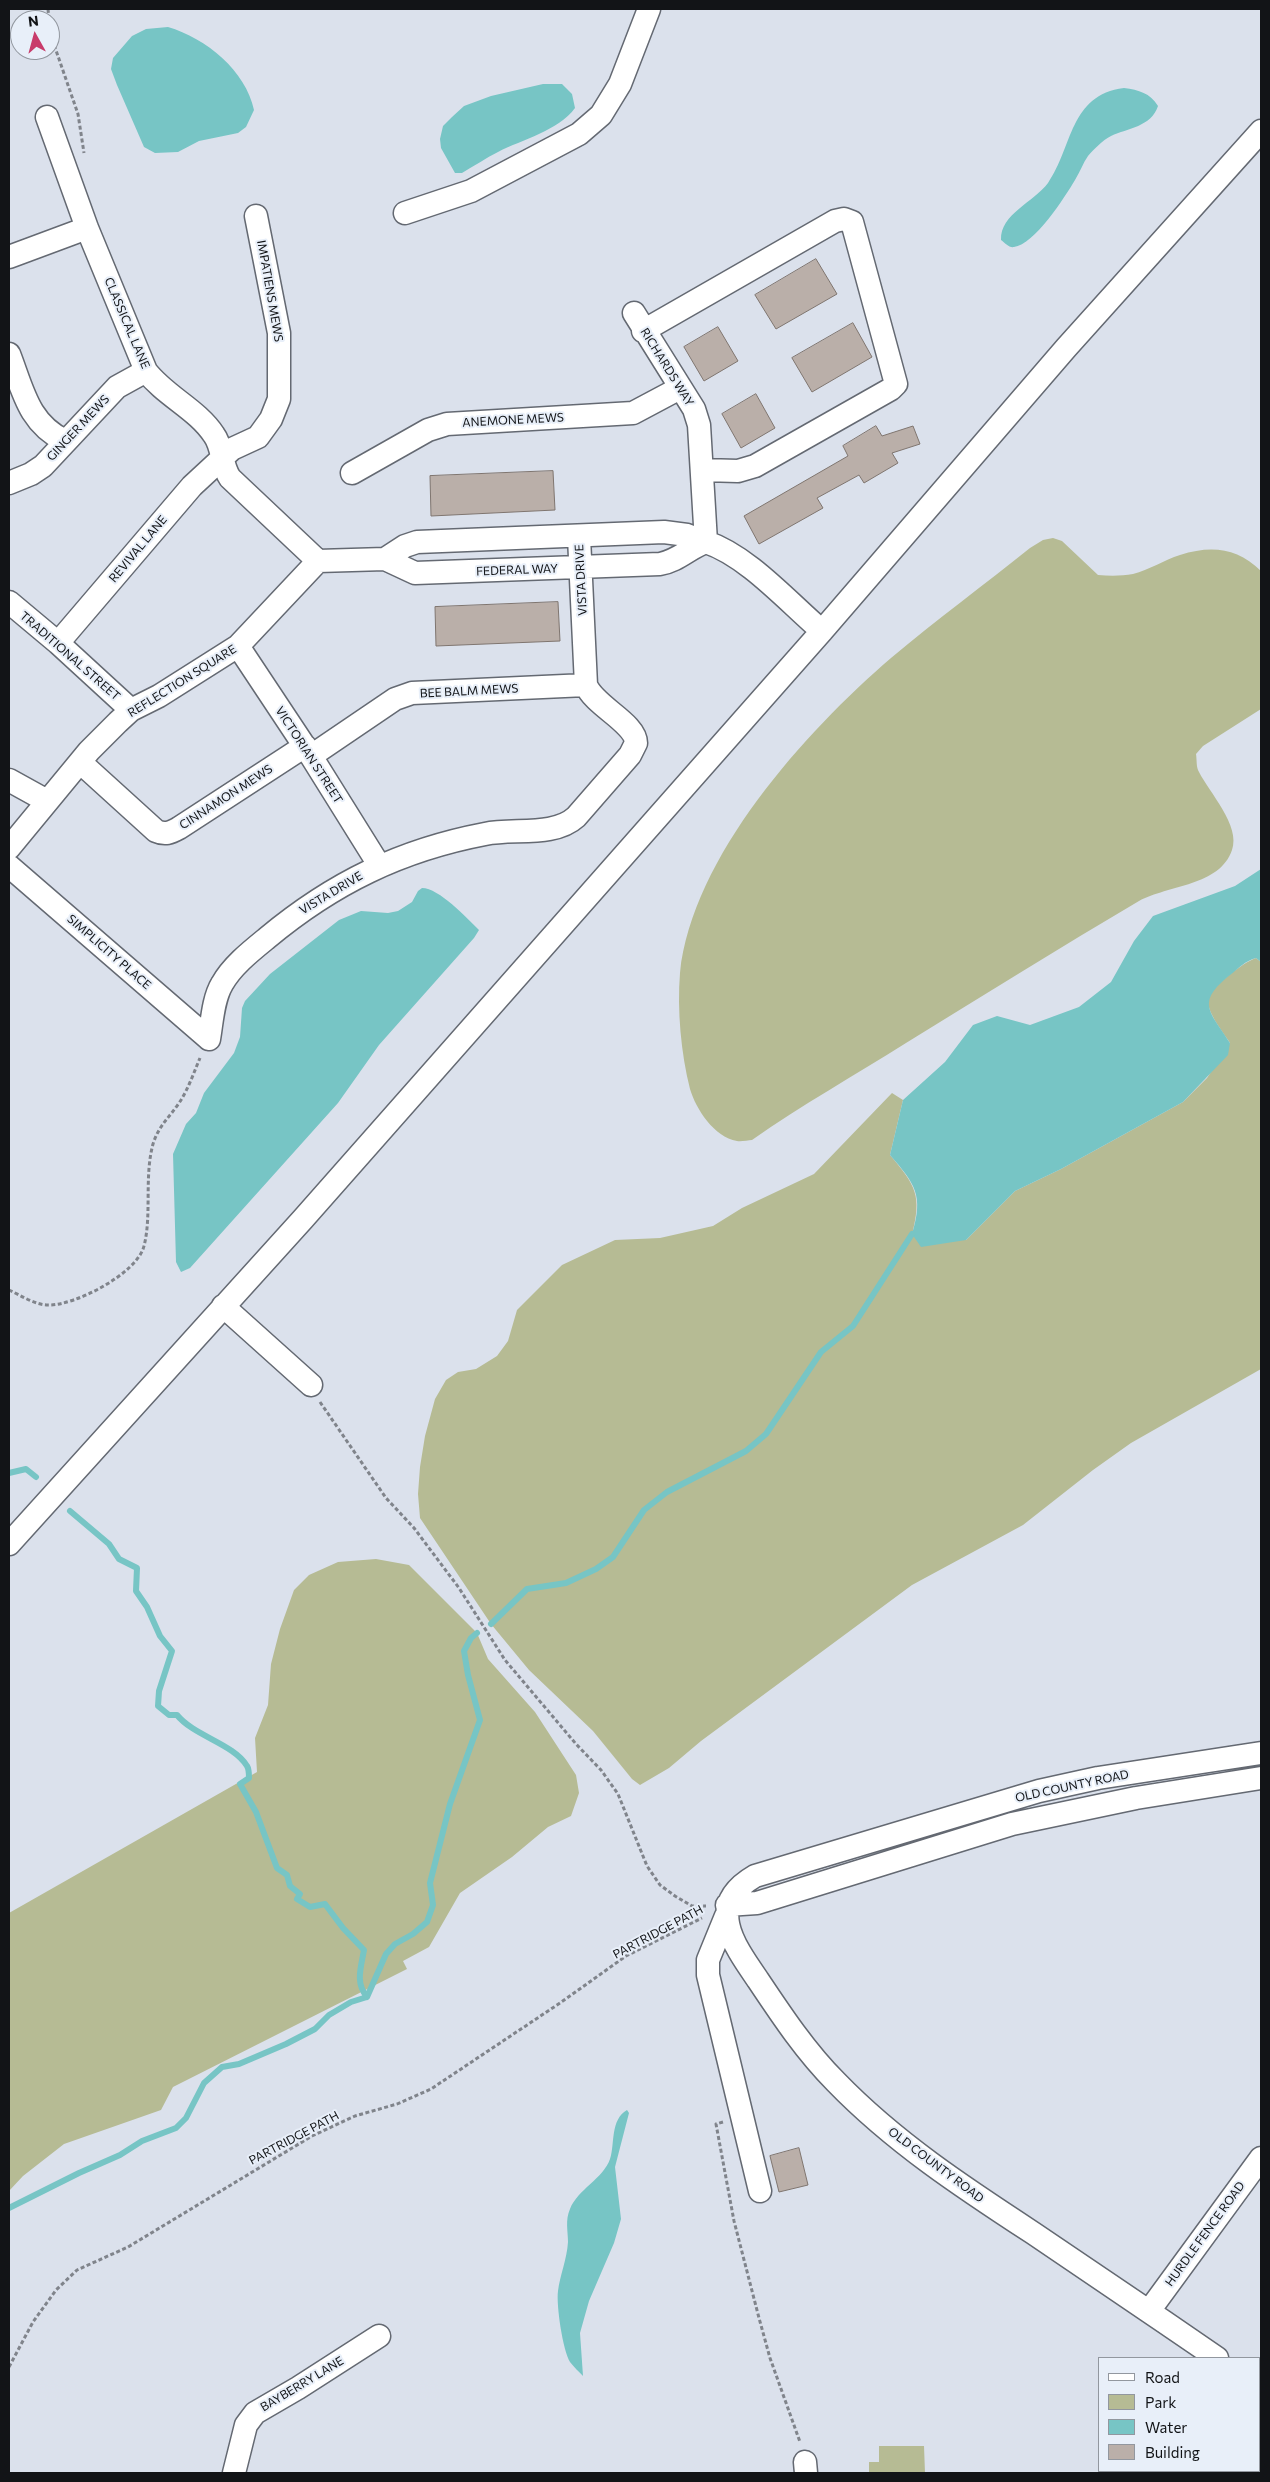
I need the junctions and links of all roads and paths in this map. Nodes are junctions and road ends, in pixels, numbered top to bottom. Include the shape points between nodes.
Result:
1 (649, 9) edge
2 (47, 118) dead end
3 (1261, 131) edge
4 (405, 212) dead end
5 (256, 216) dead end
6 (87, 228) junction
7 (9, 257) edge
8 (9, 354) edge
9 (146, 371) junction
10 (680, 388) junction
11 (65, 441) junction
12 (221, 457) junction
13 (703, 470) junction
14 (352, 473) dead end
15 (9, 483) edge
16 (579, 537) junction
17 (706, 542) junction
18 (385, 559) junction
19 (318, 561) junction
20 (581, 567) junction
21 (9, 602) edge
22 (822, 631) junction
23 (58, 643) junction
24 (238, 646) junction
25 (586, 685) junction
26 (131, 710) junction
27 (308, 751) junction
28 (80, 762) junction
29 (9, 780) edge
30 (48, 801) junction
31 (9, 848) edge
32 (379, 865) junction
33 (9, 866) edge
34 (209, 1039) junction
35 (9, 1290) edge
36 (223, 1306) junction
37 (311, 1385) joint
38 (9, 1544) edge
39 (1261, 1753) edge
40 (1178, 1766) junction
41 (1261, 1778) edge
42 (1183, 1790) junction
43 (924, 1824) junction
44 (932, 1848) junction
45 (726, 1911) junction
46 (743, 2117) junction
47 (1261, 2158) edge
48 (760, 2191) dead end
49 (1149, 2311) junction
50 (379, 2336) dead end
51 (1216, 2357) edge
52 (9, 2367) edge
53 (805, 2467) edge
54 (234, 2473) edge

1 - 4 street via 620,84 601,115 580,134 471,190
2 - 6 street, CLASSICAL LANE
3 - 22 street via 1066,348
5 - 12 street, IMPATIENS MEWS via 279,332 279,399 263,431
6 - 7 street
6 - 9 street, CLASSICAL LANE
8 - 11 street via 34,415 50,434
9 - 11 street, GINGER MEWS via 117,387
9 - 12 street, CLASSICAL LANE via 156,384 210,429 216,436
10 - 13 street, RICHARDS WAY via 694,409 699,425
10 - 13 street, RICHARDS WAY via 639,322 834,221 844,219 852,222 896,384 755,466 738,471
10 - 14 street, ANEMONE MEWS via 633,413 447,424 428,430
11 - 15 street, GINGER MEWS via 43,466
12 - 19 street, CLASSICAL LANE via 230,478
12 - 23 street, REVIVAL LANE via 192,486
13 - 17 street, RICHARDS WAY
16 - 17 street via 664,532
16 - 18 street via 417,542
16 - 20 street, VISTA DRIVE
17 - 20 street, FEDERAL WAY via 669,563
17 - 22 street via 724,548 751,568
18 - 19 street, FEDERAL WAY
18 - 20 street, FEDERAL WAY via 415,573
19 - 24 street, REFLECTION SQUARE
20 - 25 street, VISTA DRIVE
21 - 23 street, TRADITIONAL STREET
22 - 36 street
23 - 26 street, TRADITIONAL STREET
24 - 26 street, REFLECTION SQUARE
24 - 27 street, VICTORIAN STREET
25 - 27 street, BEE BALM MEWS via 412,693 395,699
25 - 32 street, VISTA DRIVE via 594,699 628,728 636,743 624,762 571,822 560,827 488,833 436,844
26 - 28 street, REFLECTION SQUARE
27 - 28 street, CINNAMON MEWS via 179,828 163,834
27 - 32 street, VICTORIAN STREET
28 - 30 street, REFLECTION SQUARE
29 - 30 street
30 - 31 street, REFLECTION SQUARE
32 - 34 street, VISTA DRIVE via 297,913 229,974 221,985
33 - 34 street, SIMPLICITY PLACE
34 - 35 path via 180,1103 162,1122 153,1144 144,1248 133,1263 94,1293 64,1305 45,1306
36 - 37 street
36 - 38 street
37 - 45 path via 359,1460 459,1588 505,1660 618,1794 647,1866 660,1884 692,1906
39 - 40 street, OLD COUNTY ROAD
40 - 42 street
40 - 43 street, OLD COUNTY ROAD via 1098,1778
41 - 42 street, OLD COUNTY ROAD
42 - 44 street, OLD COUNTY ROAD via 1081,1808
43 - 44 street
43 - 45 street, OLD COUNTY ROAD via 754,1876 738,1888
44 - 45 street, OLD COUNTY ROAD
45 - 46 street via 708,1960 708,1975
45 - 49 street, OLD COUNTY ROAD via 742,1956 754,1975 802,2042 836,2082 882,2125 962,2186
45 - 52 path, PARTRIDGE PATH via 626,1956 431,2089 397,2104 355,2116 312,2136 128,2247 78,2270 56,2290 33,2322
46 - 48 street
46 - 53 path via 716,2124 721,2158 759,2318 795,2425
47 - 49 street, HURDLE FENCE ROAD
49 - 51 street, OLD COUNTY ROAD
50 - 54 street, BAYBERRY LANE via 255,2413 246,2425

